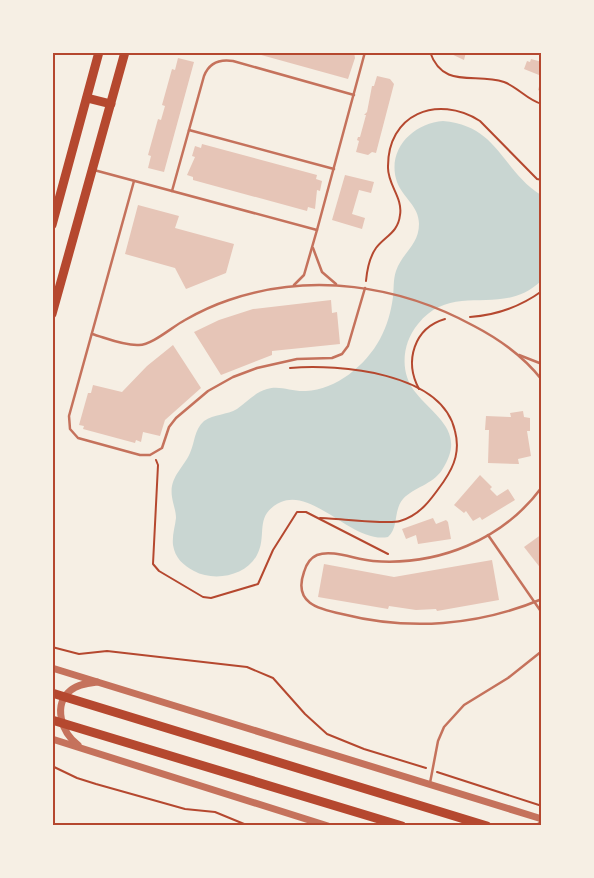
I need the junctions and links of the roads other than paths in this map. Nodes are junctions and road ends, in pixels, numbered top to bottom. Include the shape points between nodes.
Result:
1 (99, 52) edge
2 (125, 52) edge
3 (365, 52) edge
4 (354, 95) junction
5 (87, 98) junction
6 (111, 104) junction
7 (189, 130) junction
8 (92, 169) junction
9 (334, 169) junction
10 (134, 181) junction
11 (172, 191) junction
12 (52, 225) edge
13 (317, 230) junction
14 (313, 244) junction
15 (293, 286) junction
16 (340, 286) junction
17 (365, 288) junction
18 (55, 298) edge
19 (52, 314) edge
20 (92, 334) junction
21 (516, 354) junction
22 (542, 364) edge
23 (542, 380) edge
24 (542, 486) edge
25 (488, 535) junction
26 (542, 599) edge
27 (534, 602) junction
28 (542, 613) edge
29 (542, 651) edge
30 (52, 668) edge
31 (100, 681) junction
32 (52, 693) edge
33 (52, 720) edge
34 (52, 740) edge
35 (82, 748) junction
36 (430, 783) junction
37 (542, 819) edge
38 (328, 826) edge
39 (402, 826) edge
40 (487, 826) edge

1 - 5 main road
2 - 6 main road
3 - 4 lane
4 - 7 lane via 233,62 218,61 206,72
4 - 9 lane
5 - 6 main road
5 - 12 main road
6 - 8 main road
7 - 9 lane
7 - 11 lane
8 - 10 lane
8 - 18 main road
9 - 13 lane
10 - 11 lane
10 - 20 lane
11 - 13 lane
13 - 14 lane
14 - 15 lane via 304,275
14 - 16 lane via 315,257 326,278
15 - 16 lane
15 - 20 lane via 262,290 212,306 147,344 134,345
16 - 17 lane
17 - 20 lane via 348,346 342,354 332,358 282,361 232,377 208,391 176,418 169,427 162,448 150,455 83,440 70,429 68,416
17 - 21 lane via 410,298 448,312 482,330
18 - 19 main road
21 - 22 lane
21 - 23 lane
24 - 25 lane via 518,514
25 - 27 lane
25 - 27 lane via 450,552 402,561 360,560 321,554 306,566 301,590 312,604 330,612 401,624 469,620
26 - 27 lane
27 - 28 lane
29 - 36 lane via 508,678 464,705 444,727
30 - 31 street
31 - 35 street via 71,690 62,706 62,721 68,737
31 - 36 street
32 - 40 main road
33 - 39 main road
34 - 35 street
35 - 38 street
36 - 37 street

